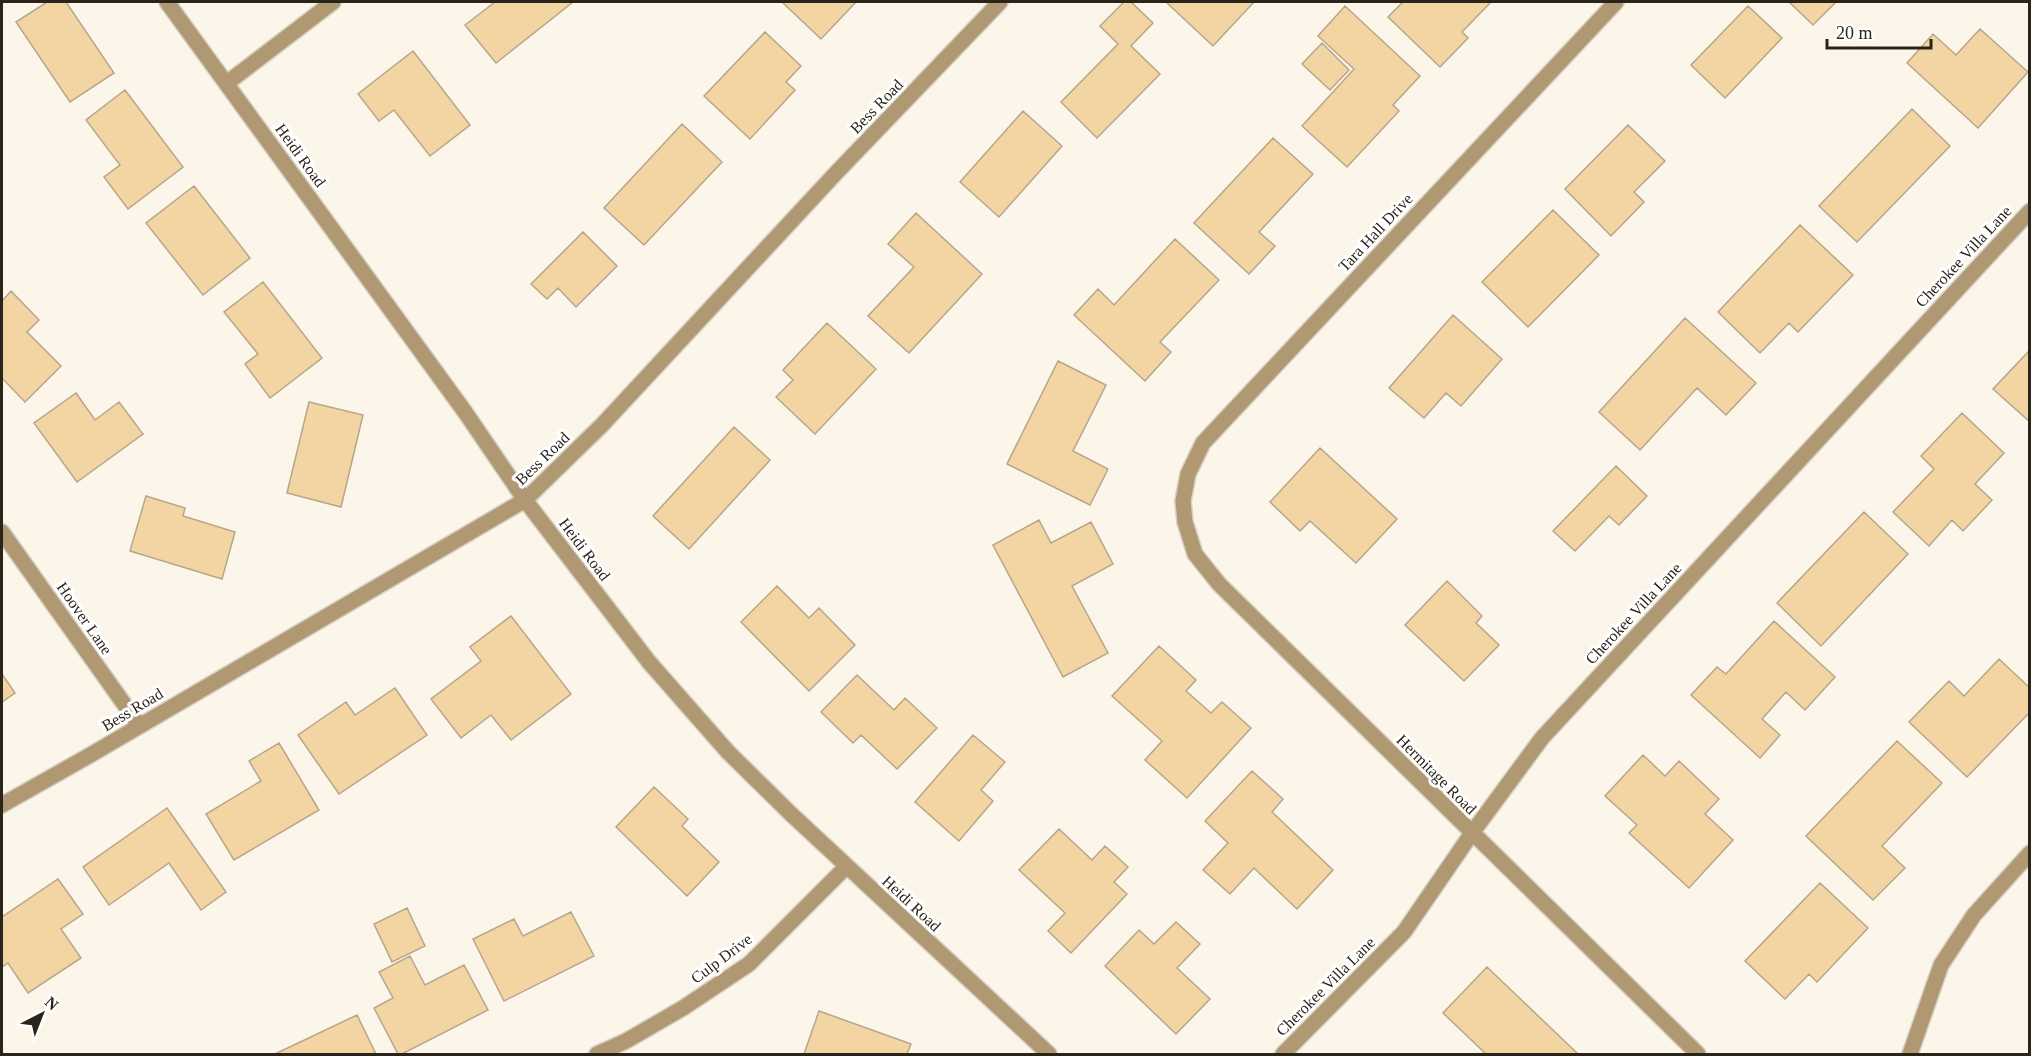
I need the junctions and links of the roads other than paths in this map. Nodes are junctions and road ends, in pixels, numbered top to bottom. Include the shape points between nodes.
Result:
1 (167, 2) edge
2 (333, 2) edge
3 (1000, 2) edge
4 (1616, 2) edge
5 (227, 83) junction
6 (2030, 211) edge
7 (525, 500) junction
8 (1183, 501) joint
9 (2, 532) edge
10 (139, 725) junction
11 (2, 805) edge
12 (1472, 833) junction
13 (2030, 853) edge
14 (847, 866) junction
15 (597, 1054) edge
16 (1049, 1054) edge
17 (1282, 1054) edge
18 (1698, 1054) edge
19 (1910, 1054) edge

1 - 5 street, Heidi Road
2 - 5 street
3 - 7 street, Bess Road via 602,425
4 - 8 street, Tara Hall Drive via 1203,443 1188,474
5 - 7 street, Heidi Road
6 - 12 street, Cherokee Villa Lane via 1542,738
7 - 10 street, Bess Road
7 - 14 street, Heidi Road via 657,671 728,752
8 - 12 street, Hermitage Road via 1195,554 1219,584
9 - 10 street, Hoover Lane
10 - 11 street, Bess Road
12 - 17 street, Cherokee Villa Lane via 1404,932
12 - 18 street, Hermitage Road
13 - 19 street via 1974,915 1941,965
14 - 15 street, Culp Drive via 749,964 683,1008
14 - 16 street, Heidi Road

